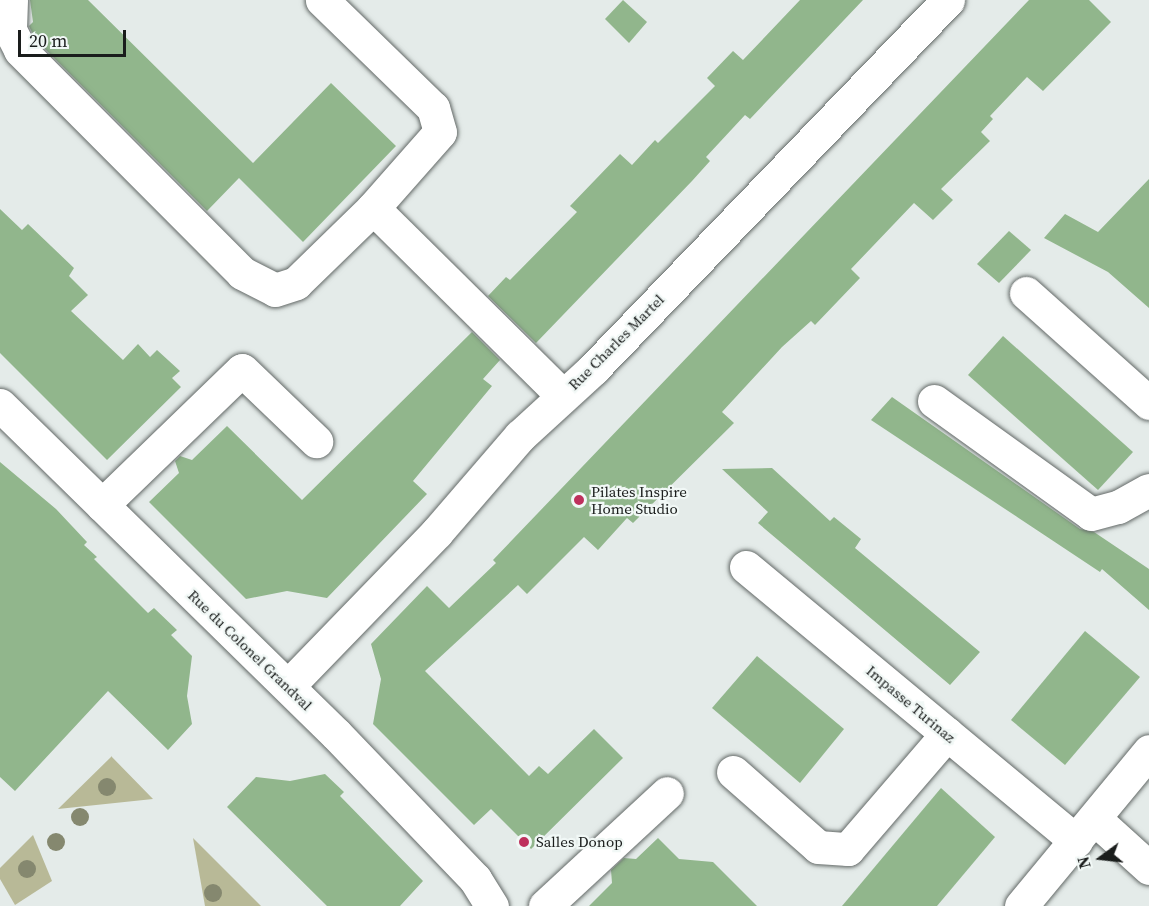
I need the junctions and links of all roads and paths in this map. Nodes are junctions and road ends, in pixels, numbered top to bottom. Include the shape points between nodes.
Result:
1 (11, 0) edge
2 (322, 0) edge
3 (948, 0) edge
4 (373, 208) junction
5 (1026, 293) dead end
6 (562, 395) junction
7 (934, 401) dead end
8 (1149, 403) edge
9 (0, 405) edge
10 (316, 441) dead end
11 (1149, 490) edge
12 (102, 505) junction
13 (746, 567) dead end
14 (288, 686) junction
15 (946, 734) junction
16 (1149, 751) edge
17 (733, 772) dead end
18 (667, 793) dead end
19 (1085, 830) junction
20 (1149, 868) edge
21 (491, 904) edge
22 (545, 906) edge
23 (1021, 906) edge

1 - 4 street via 10,30 20,50 242,273 275,290 296,283
2 - 4 street via 433,108 441,123 433,144
3 - 6 street, Rue Charles Martel via 593,369
4 - 6 street
5 - 8 street
6 - 14 street, Rue Charles Martel
7 - 11 street via 1091,514 1118,507
9 - 12 street, Rue du Colonel Grandval
10 - 12 street via 242,370
12 - 14 street, Rue du Colonel Grandval
13 - 15 street, Impasse Turinaz
14 - 21 street, Rue du Colonel Grandval via 475,879
15 - 17 street via 848,849 818,847
15 - 19 street, Impasse Turinaz
16 - 19 street
18 - 22 street
19 - 20 street, Impasse Turinaz
19 - 23 street

